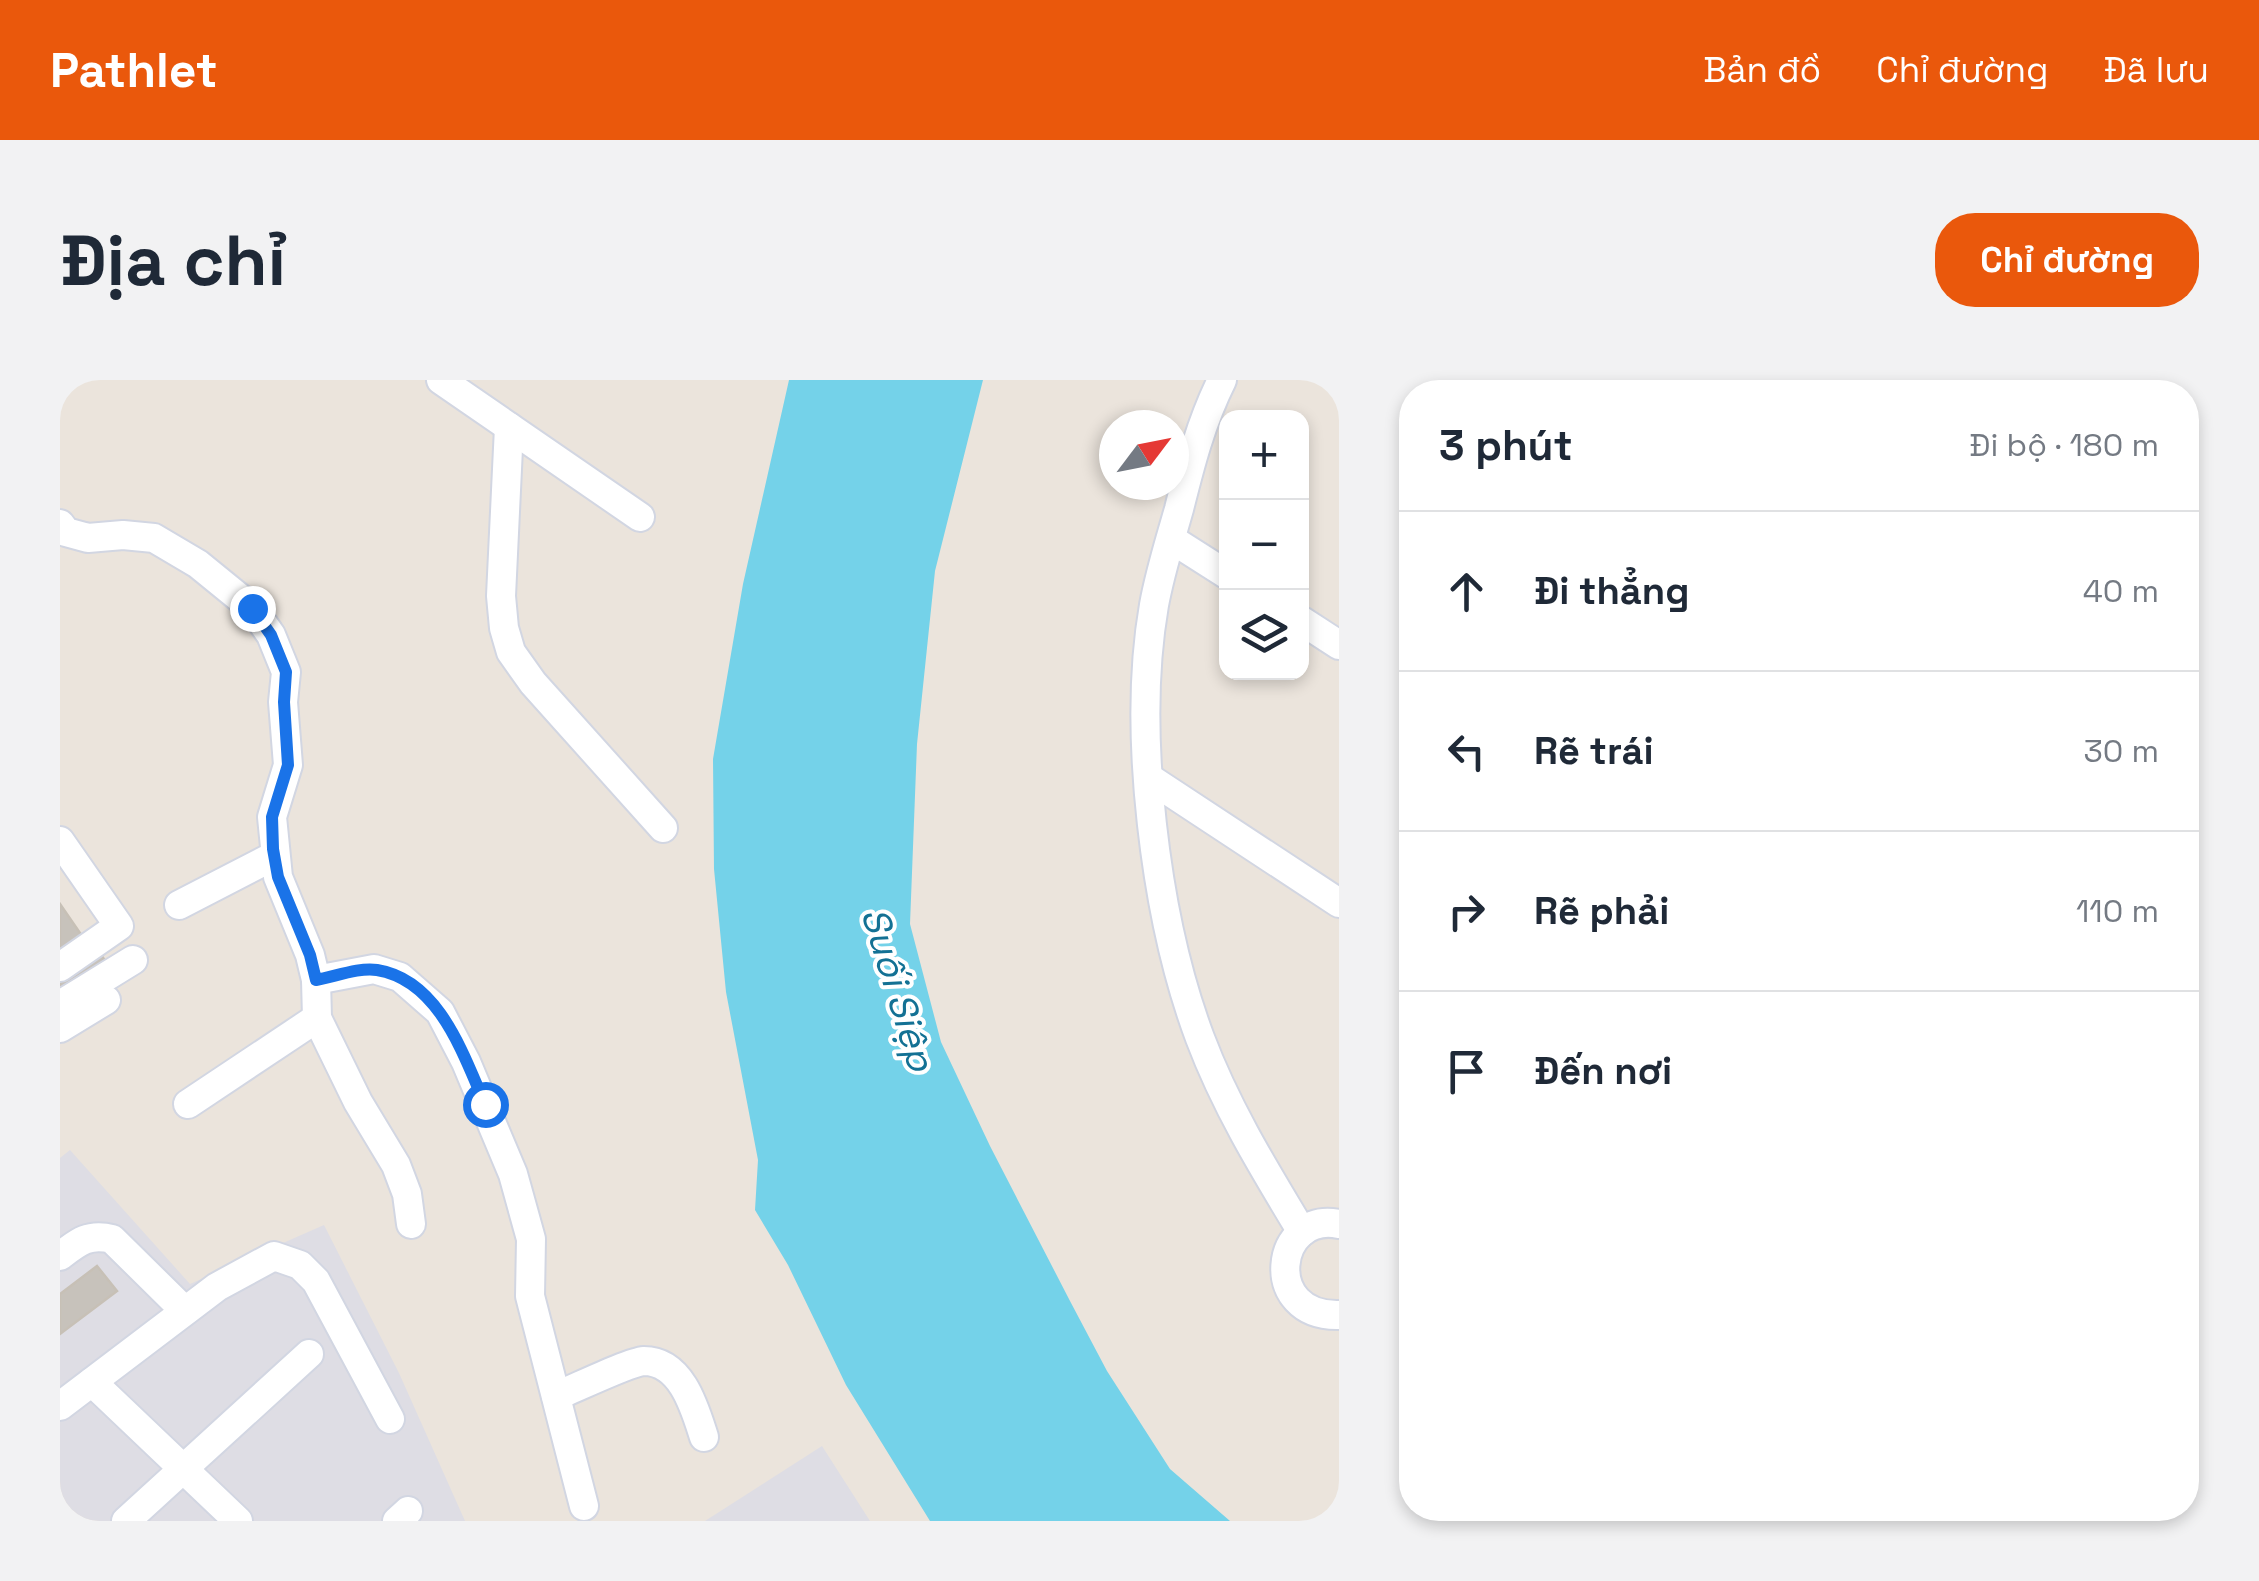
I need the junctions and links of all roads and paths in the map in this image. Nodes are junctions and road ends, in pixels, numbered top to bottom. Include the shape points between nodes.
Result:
1 (440, 380) edge
2 (1222, 380) edge
3 (509, 427) junction
4 (640, 517) dead end
5 (60, 524) edge
6 (1171, 538) junction
7 (1219, 569) edge
8 (1309, 626) edge
9 (1339, 645) edge
10 (1148, 778) junction
11 (663, 828) dead end
12 (60, 840) edge
13 (274, 856) junction
14 (1339, 904) edge
15 (178, 905) dead end
16 (133, 960) dead end
17 (60, 967) edge
18 (316, 980) junction
19 (106, 1000) dead end
20 (60, 1005) edge
21 (317, 1018) junction
22 (60, 1028) edge
23 (188, 1104) dead end
24 (411, 1224) dead end
25 (1339, 1224) edge
26 (1302, 1232) junction
27 (60, 1256) edge
28 (185, 1312) junction
29 (1339, 1315) edge
30 (309, 1354) dead end
31 (92, 1382) junction
32 (556, 1396) junction
33 (60, 1406) edge
34 (390, 1419) dead end
35 (704, 1436) dead end
36 (183, 1468) junction
37 (584, 1506) dead end
38 (126, 1521) edge
39 (238, 1521) edge

1 - 3 street
2 - 6 street via 1201,426
3 - 4 street
3 - 11 street via 501,596 512,652
5 - 13 street via 88,538 154,538 252,608 271,635 286,672 288,765 272,817
6 - 7 street
6 - 10 street via 1152,628
8 - 9 street
10 - 14 street
10 - 26 street via 1177,962 1198,1034 1235,1119
12 - 17 street via 118,926
13 - 15 street
13 - 18 street
16 - 20 street
18 - 21 street
18 - 32 street via 374,969 400,977 440,1012 512,1174 531,1239 530,1296
19 - 22 street
21 - 23 street
21 - 24 street via 396,1164
25 - 26 street
26 - 29 street via 1285,1258 1289,1290 1310,1311
27 - 28 street via 84,1238 112,1239
28 - 31 street
28 - 34 street via 258,1262 274,1256 300,1265 316,1280
30 - 36 street
31 - 33 street
31 - 36 street
32 - 35 street via 644,1361 675,1376 692,1399
32 - 37 street
36 - 38 street
36 - 39 street

